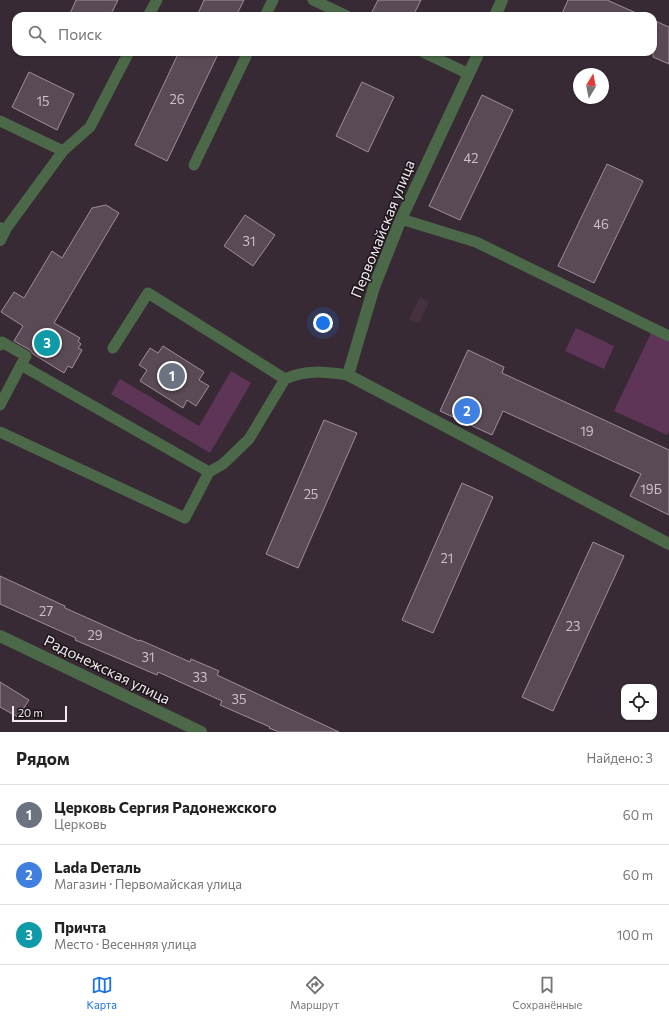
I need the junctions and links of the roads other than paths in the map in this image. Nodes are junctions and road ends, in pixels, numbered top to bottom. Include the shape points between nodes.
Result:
1 (157, 0) edge
2 (273, 0) edge
3 (313, 0) edge
4 (502, 0) edge
5 (150, 12) edge
6 (267, 12) edge
7 (338, 12) edge
8 (497, 12) edge
9 (128, 56) edge
10 (246, 56) edge
11 (431, 56) edge
12 (476, 56) edge
13 (469, 74) junction
14 (0, 121) edge
15 (63, 151) junction
16 (194, 165) dead end
17 (401, 219) junction
18 (2, 233) edge
19 (669, 336) edge
20 (0, 345) edge
21 (113, 348) dead end
22 (22, 365) junction
23 (348, 375) junction
24 (285, 379) junction
25 (0, 405) edge
26 (0, 432) edge
27 (209, 472) junction
28 (669, 544) edge
29 (0, 636) edge
30 (201, 732) edge

1 - 5 lane
2 - 6 lane
3 - 7 lane
4 - 8 street
9 - 15 lane via 90,127
10 - 16 lane
11 - 13 lane
12 - 13 street, Первомайская улица
13 - 17 street, Первомайская улица
14 - 15 lane
15 - 18 lane
17 - 19 lane via 476,242
17 - 23 street, Первомайская улица via 374,287
20 - 22 lane via 2,342 26,356
21 - 24 lane via 148,293
22 - 25 lane
22 - 27 lane
23 - 24 lane via 306,372
23 - 28 street
24 - 27 lane via 248,439 223,464
26 - 27 lane via 185,518
29 - 30 street, Радонежская улица

